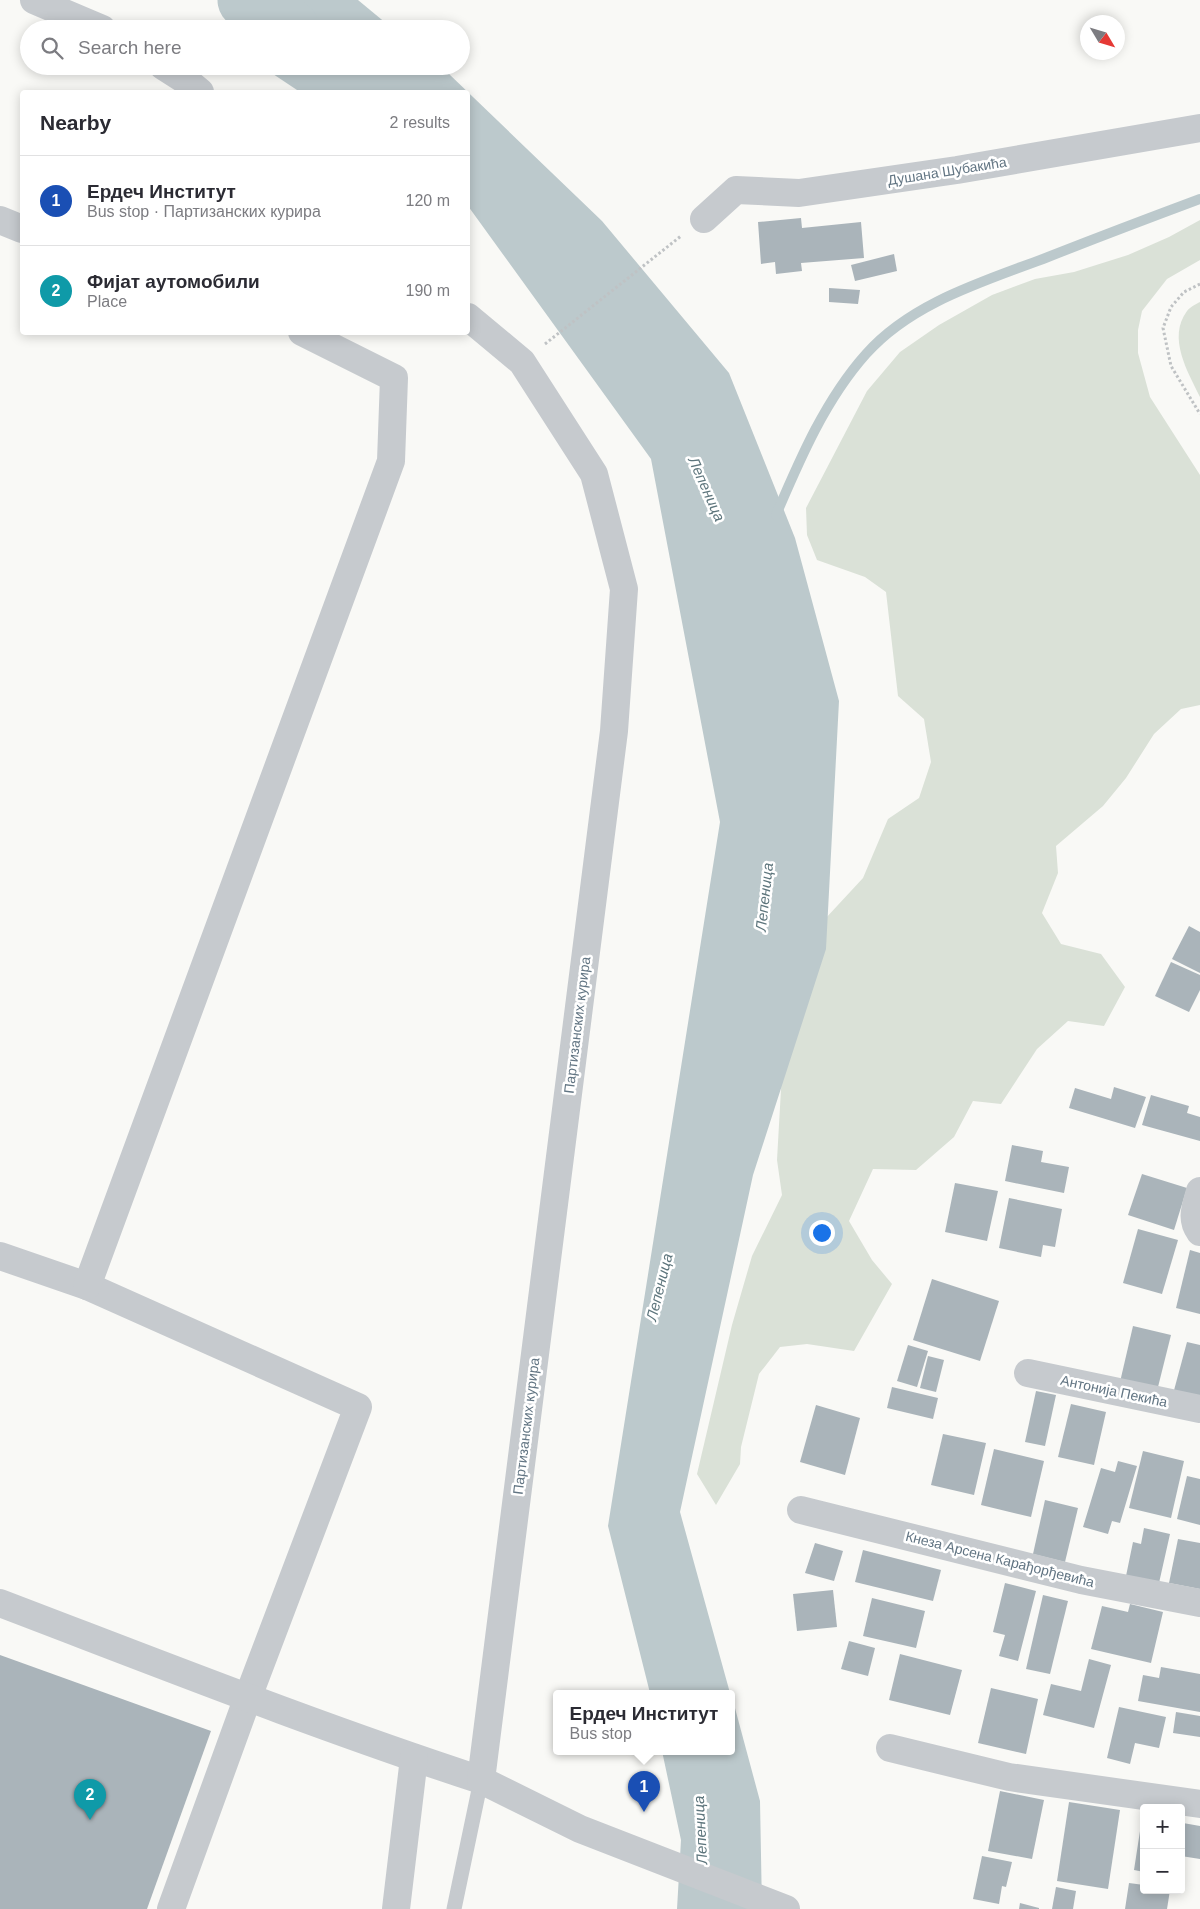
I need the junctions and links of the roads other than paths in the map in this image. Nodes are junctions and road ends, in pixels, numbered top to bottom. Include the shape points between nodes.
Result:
1 (34, 0) edge
2 (81, 20) edge
3 (177, 75) edge
4 (198, 90) edge
5 (1200, 128) edge
6 (704, 219) road end
7 (0, 220) edge
8 (20, 227) edge
9 (470, 319) edge
10 (308, 335) edge
11 (1200, 1191) edge
12 (1200, 1232) edge
13 (0, 1256) edge
14 (87, 1286) junction
15 (1028, 1374) dead end
16 (1200, 1409) edge
17 (801, 1510) dead end
18 (0, 1603) edge
19 (1200, 1603) edge
20 (248, 1697) junction
21 (890, 1748) dead end
22 (414, 1758) junction
23 (481, 1780) junction
24 (1200, 1804) edge
25 (171, 1909) edge
26 (396, 1909) edge
27 (454, 1909) edge
28 (786, 1909) edge

1 - 2 street
3 - 4 street
5 - 6 street, Душана Шубакића via 957,170 799,193 736,190
7 - 8 street
9 - 23 street, Партизанских курира via 522,362 594,474 624,589 614,731
10 - 14 street via 394,378 391,461
11 - 12 street via 1193,1216
13 - 14 street
14 - 20 street via 358,1407
15 - 16 street, Антонија Пекића
17 - 19 street, Кнеза Арсена Карађорђевића via 1081,1580
18 - 20 street
20 - 22 street
20 - 25 street
21 - 24 street via 1009,1776
22 - 23 street
22 - 26 street
23 - 27 lane
23 - 28 street via 580,1829

